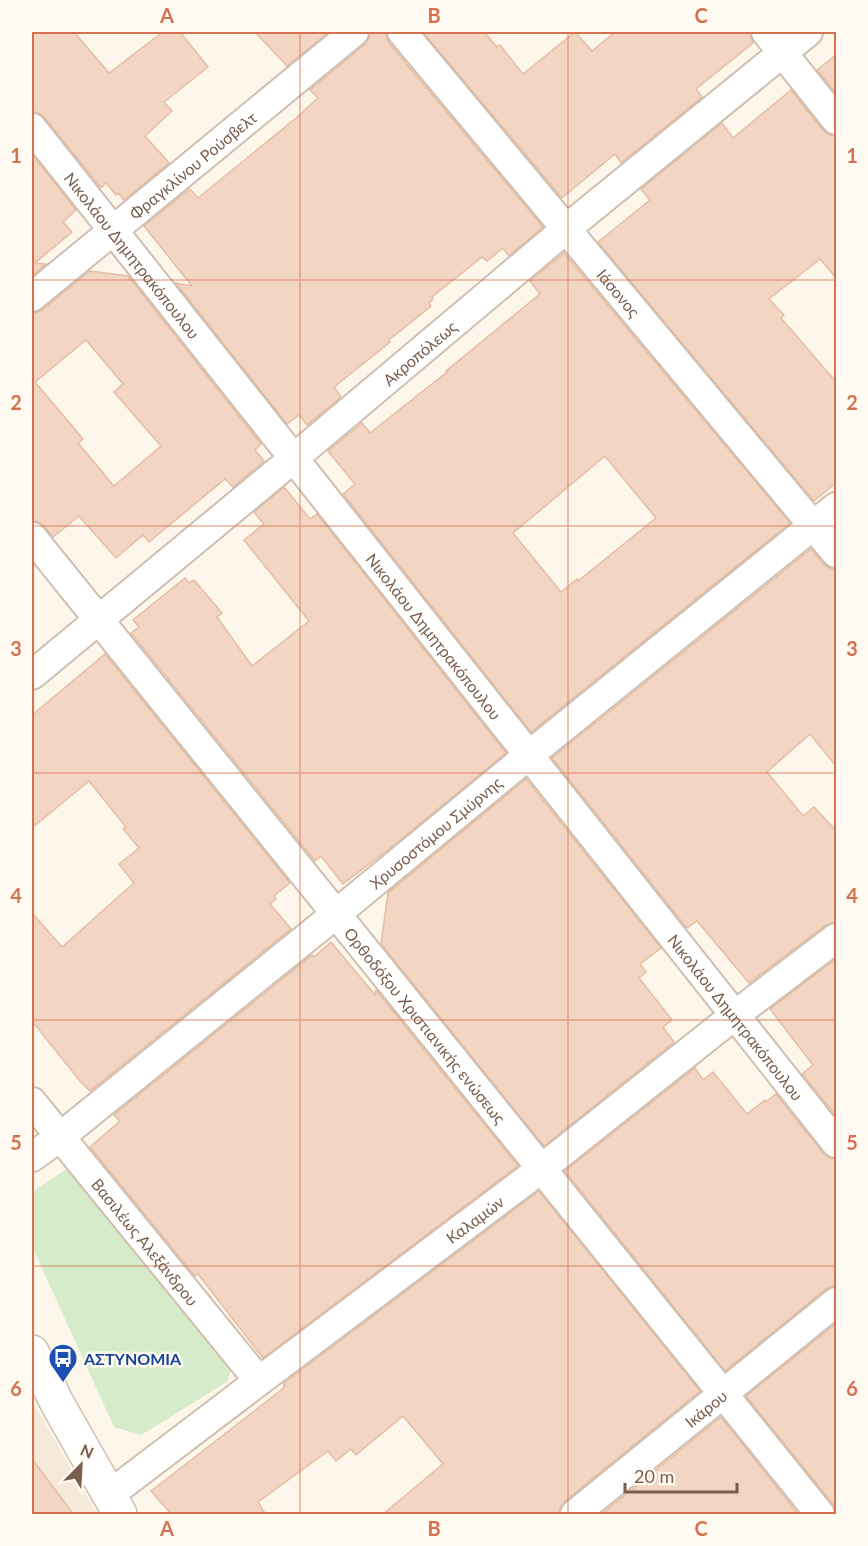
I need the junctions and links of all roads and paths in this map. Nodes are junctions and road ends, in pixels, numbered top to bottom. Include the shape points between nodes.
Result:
1 (354, 32) edge
2 (402, 32) edge
3 (808, 32) edge
4 (774, 42) edge
5 (837, 120) edge
6 (32, 128) edge
7 (566, 229) junction
8 (112, 230) junction
9 (32, 297) edge
10 (294, 458) junction
11 (837, 507) edge
12 (814, 526) junction
13 (32, 537) edge
14 (837, 553) edge
15 (98, 620) junction
16 (32, 675) edge
17 (529, 755) junction
18 (336, 914) junction
19 (837, 938) edge
20 (735, 1015) junction
21 (32, 1102) edge
22 (60, 1137) junction
23 (837, 1143) edge
24 (32, 1157) edge
25 (541, 1169) junction
26 (837, 1302) edge
27 (32, 1352) edge
28 (259, 1381) junction
29 (723, 1394) junction
30 (115, 1505) edge
31 (575, 1515) edge
32 (820, 1515) edge

1 - 8 street, Φραγκλίνου Ρούσβελτ
2 - 7 street, Ιάσονος
3 - 4 street, Ακροπόλεως
4 - 5 street
4 - 7 street, Ακροπόλεως
6 - 8 street, Νικολάου Δημητρακόπουλου
7 - 10 street, Ακροπόλεως
7 - 12 street, Ιάσονος
8 - 9 street, Φραγκλίνου Ρούσβελτ
8 - 10 street, Νικολάου Δημητρακόπουλου
10 - 15 street, Ακροπόλεως
10 - 17 street, Νικολάου Δημητρακόπουλου
11 - 12 street, Χρυσοστόμου Σμύρνης
12 - 14 street, Ιάσονος
12 - 17 street, Χρυσοστόμου Σμύρνης
13 - 15 street, Ορθοδόξου Χριστιανικής ενώσεως
15 - 16 street, Ακροπόλεως
15 - 18 street, Ορθοδόξου Χριστιανικής ενώσεως
17 - 18 street, Χρυσοστόμου Σμύρνης
17 - 20 street, Νικολάου Δημητρακόπουλου
18 - 22 street, Χρυσοστόμου Σμύρνης
18 - 25 street, Ορθοδόξου Χριστιανικής ενώσεως
19 - 20 street, Καλαμών
20 - 23 street, Νικολάου Δημητρακόπουλου
20 - 25 street, Καλαμών
21 - 22 street, Βασιλέως Αλεξάνδρου
22 - 24 street, Χρυσοστόμου Σμύρνης
22 - 28 street, Βασιλέως Αλεξάνδρου
25 - 28 street, Καλαμών
25 - 29 street, Ορθοδόξου Χριστιανικής ενώσεως
26 - 29 street, Ικάρου
27 - 30 street
28 - 30 street, Καλαμών
29 - 31 street, Ικάρου
29 - 32 street, Ορθοδόξου Χριστιανικής ενώσεως

